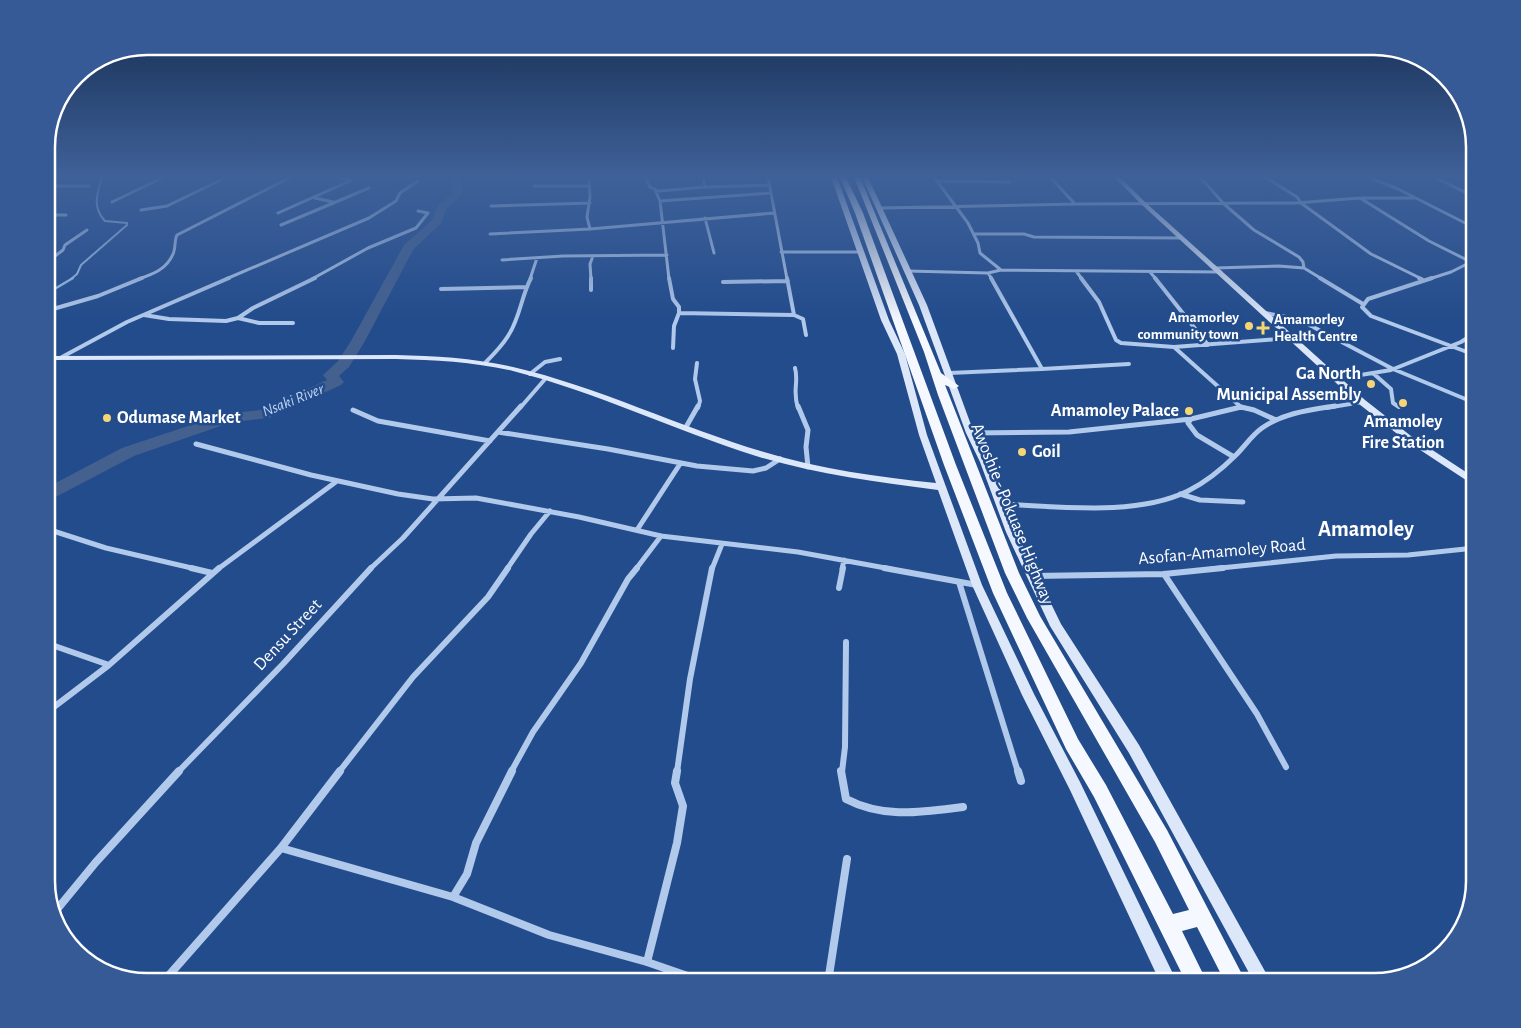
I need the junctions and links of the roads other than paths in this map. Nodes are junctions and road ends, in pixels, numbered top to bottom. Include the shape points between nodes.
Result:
1 (198, 225) edge
2 (353, 225) edge
3 (418, 225) edge
4 (587, 225) edge
5 (633, 225) edge
6 (662, 225) edge
7 (707, 225) edge
8 (776, 225) edge
9 (855, 225) edge
10 (864, 225) edge
11 (867, 225) edge
12 (886, 225) edge
13 (968, 225) edge
14 (1168, 225) edge
15 (1248, 225) edge
16 (1331, 225) edge
17 (1403, 225) edge
18 (590, 228) junction
19 (87, 230) dead end
20 (490, 234) dead end
21 (974, 234) junction
22 (1182, 238) junction
23 (781, 252) junction
24 (862, 252) junction
25 (714, 253) dead end
26 (667, 254) junction
27 (55, 256) edge
28 (594, 256) junction
29 (537, 258) junction
30 (1466, 258) edge
31 (502, 260) dead end
32 (1466, 264) edge
33 (1304, 268) junction
34 (908, 270) junction
35 (1000, 270) junction
36 (1218, 270) junction
37 (1076, 271) junction
38 (1150, 272) junction
39 (988, 273) junction
40 (1424, 280) junction
41 (788, 281) junction
42 (723, 282) dead end
43 (526, 287) junction
44 (441, 289) dead end
45 (591, 290) dead end
46 (1363, 304) junction
47 (55, 308) edge
48 (679, 313) junction
49 (1266, 313) junction
50 (794, 314) junction
51 (142, 315) junction
52 (238, 318) junction
53 (293, 323) dead end
54 (806, 335) dead end
55 (1292, 338) junction
56 (1466, 338) edge
57 (1208, 344) junction
58 (1452, 345) junction
59 (1174, 347) junction
60 (673, 348) dead end
61 (1466, 351) edge
62 (55, 357) edge
63 (62, 357) junction
64 (560, 359) dead end
65 (485, 363) junction
66 (697, 363) dead end
67 (1129, 364) dead end
68 (795, 368) dead end
69 (1042, 369) junction
70 (1393, 369) junction
71 (530, 374) junction
72 (943, 374) junction
73 (1374, 374) junction
74 (546, 378) junction
75 (1336, 379) junction
76 (1466, 399) edge
77 (1362, 402) junction
78 (1241, 407) junction
79 (1399, 407) dead end
80 (353, 410) dead end
81 (1190, 419) junction
82 (1276, 420) junction
83 (686, 427) junction
84 (498, 432) junction
85 (970, 433) junction
86 (490, 441) junction
87 (196, 444) dead end
88 (1234, 457) junction
89 (780, 460) junction
90 (680, 464) junction
91 (808, 467) junction
92 (1466, 477) edge
93 (337, 481) junction
94 (942, 487) junction
95 (1180, 494) junction
96 (439, 500) junction
97 (1243, 502) dead end
98 (1000, 504) junction
99 (550, 511) junction
100 (637, 530) junction
101 (55, 532) edge
102 (661, 536) junction
103 (722, 544) junction
104 (1466, 549) edge
105 (844, 560) junction
106 (212, 573) junction
107 (1164, 574) junction
108 (1032, 576) junction
109 (959, 582) junction
110 (976, 585) junction
111 (839, 588) dead end
112 (846, 642) dead end
113 (55, 647) edge
114 (109, 665) junction
115 (55, 706) edge
116 (1286, 767) dead end
117 (1022, 781) dead end
118 (963, 807) dead end
119 (281, 848) junction
120 (847, 859) dead end
121 (453, 898) junction
122 (59, 907) edge
123 (1202, 916) junction
124 (1168, 925) junction
125 (647, 962) junction
126 (171, 973) edge
127 (679, 973) edge
128 (830, 973) edge
129 (1165, 973) edge
130 (1192, 973) edge
131 (1231, 973) edge
132 (1258, 973) edge

1 - 47 street via 178,235 174,253 167,265 157,272 98,296
2 - 51 street
3 - 52 street via 368,248
4 - 18 street
5 - 18 street
6 - 26 street
7 - 25 street
8 - 23 street
9 - 24 street
10 - 124 main road via 1000,593 1072,744 1100,791
11 - 72 main road, Awoshie - Pokuase Highway
12 - 34 street
13 - 21 street
14 - 22 street
15 - 33 street via 1299,257
16 - 40 street via 1371,254
17 - 30 street
18 - 20 street
19 - 27 street
21 - 22 street
21 - 35 street via 980,252
22 - 36 street
23 - 24 street
23 - 41 street
24 - 94 street via 885,320 901,354 923,435
26 - 28 street
26 - 48 street via 669,285
28 - 29 street
28 - 45 street via 590,264
29 - 31 street
29 - 43 street
32 - 40 street
33 - 36 street via 1279,266
33 - 46 street
34 - 39 street
34 - 72 street
35 - 37 street
35 - 39 street
36 - 38 street
36 - 49 street
37 - 38 street
37 - 59 street via 1099,302 1116,340
38 - 57 street
39 - 69 street
40 - 46 street via 1368,299
41 - 42 street
41 - 50 street
43 - 44 street
43 - 65 street via 508,337
46 - 58 street via 1371,316
48 - 50 street
48 - 60 street via 674,326
49 - 55 street
49 - 70 street via 1298,319
50 - 54 street via 803,319
51 - 52 street via 226,321
51 - 63 street
52 - 53 street via 259,323
55 - 57 street
55 - 75 street
56 - 58 street
57 - 59 street
58 - 61 street
58 - 70 street
59 - 78 street
62 - 63 street
63 - 65 street via 363,356
64 - 71 street via 545,362
65 - 71 street
66 - 83 street via 695,380 700,401
67 - 69 street
68 - 91 street via 794,392 808,430
69 - 72 street
70 - 73 street
70 - 76 street
71 - 74 street
72 - 85 street via 954,386
72 - 123 main road, Awoshie - Pokuase Highway via 996,530 1034,618 1161,836
73 - 75 street
73 - 79 street via 1391,389 1393,403
74 - 83 street
74 - 84 street, Densu Street
75 - 77 street
77 - 82 street
77 - 92 street
78 - 81 street
78 - 82 street
80 - 86 street via 378,421
81 - 85 street via 1069,432
81 - 88 street via 1188,423 1197,434
82 - 88 street via 1264,426
83 - 89 street
84 - 86 street, Densu Street
84 - 90 street
85 - 98 street via 985,462
86 - 96 street, Densu Street
87 - 93 street
88 - 95 street via 1208,479
89 - 90 street via 753,471
89 - 91 street
90 - 100 street
91 - 94 street via 894,483
93 - 96 street
93 - 106 street
94 - 110 street
95 - 97 street via 1200,500
95 - 98 street via 1132,505
96 - 99 street via 462,496
96 - 122 street, Densu Street via 194,755
98 - 108 street
99 - 100 street
99 - 119 street via 488,597 413,677
100 - 102 street
101 - 106 street via 106,548
102 - 103 street
102 - 121 street via 628,579 581,663 533,732 489,814 467,874
103 - 105 street
103 - 125 street via 705,597 675,783 683,806 677,843
104 - 107 street, Asofan-Amamoley Road via 1408,555 1336,556
105 - 109 street
105 - 111 street
106 - 114 street
107 - 108 street, Asofan-Amamoley Road
107 - 116 street via 1257,714
108 - 132 street via 1056,626 1134,749
109 - 110 street
109 - 117 street
110 - 129 street
112 - 118 street via 845,747 841,766 846,799 859,806 902,814
113 - 114 street
114 - 115 street
119 - 121 street
119 - 126 street
120 - 128 street
121 - 125 street via 549,935
123 - 124 main road
123 - 131 main road, Awoshie - Pokuase Highway
124 - 130 main road
125 - 127 street

